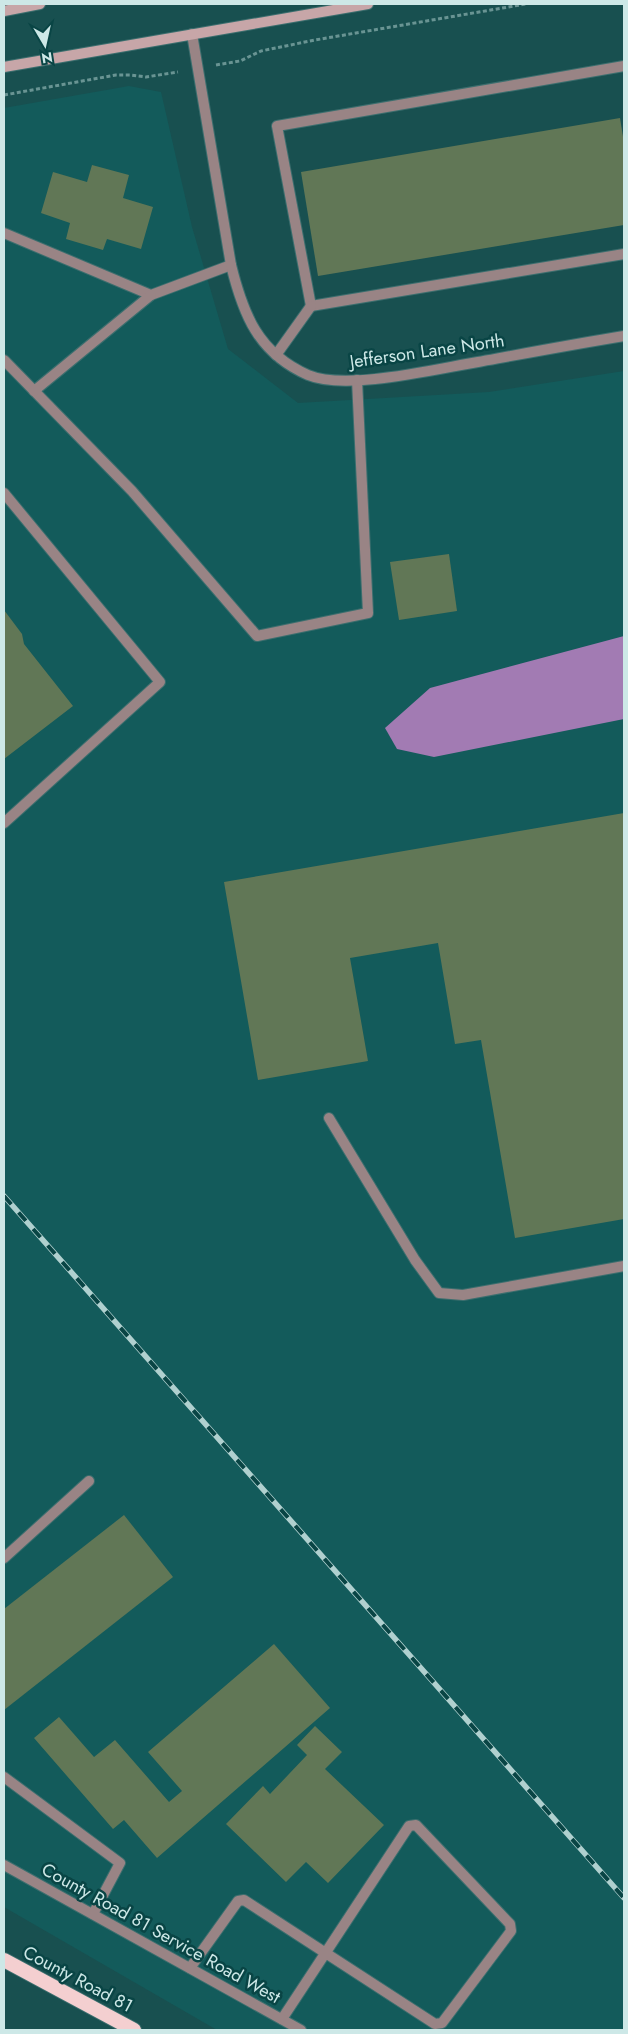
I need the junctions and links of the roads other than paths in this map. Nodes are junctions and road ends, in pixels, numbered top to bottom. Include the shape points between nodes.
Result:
1 (40, 4) edge
2 (368, 4) edge
3 (4, 11) edge
4 (192, 34) junction
5 (624, 66) edge
6 (4, 67) edge
7 (4, 233) edge
8 (624, 254) edge
9 (231, 265) junction
10 (151, 295) junction
11 (311, 306) junction
12 (624, 336) edge
13 (276, 355) junction
14 (4, 360) edge
15 (357, 380) junction
16 (34, 391) junction
17 (4, 494) edge
18 (4, 823) edge
19 (329, 1118) dead end
20 (624, 1266) edge
21 (89, 1481) dead end
22 (4, 1558) edge
23 (4, 1777) edge
24 (4, 1865) edge
25 (93, 1914) junction
26 (324, 1954) junction
27 (4, 1960) edge
28 (190, 1968) junction
29 (282, 2019) junction
30 (134, 2030) edge
31 (301, 2030) edge

1 - 3 main road
2 - 4 main road
4 - 6 main road
4 - 9 street, Jefferson Lane North
5 - 11 street via 277,126
7 - 10 street
8 - 11 street
9 - 10 street
9 - 13 street, Jefferson Lane North via 250,326
10 - 16 street
11 - 13 street
12 - 15 street, Jefferson Lane North
13 - 15 street, Jefferson Lane North via 309,375
14 - 16 street
15 - 16 street via 368,613 257,636 132,491
17 - 18 street via 160,682
19 - 20 street via 415,1260 439,1293 462,1295
21 - 22 street
23 - 25 street via 120,1863
24 - 25 street, County Road 81 Service Road West
25 - 28 street, County Road 81 Service Road West
26 - 26 street via 409,1826 416,1825 510,1924 511,1931 442,2022 435,2024
26 - 28 street via 244,1900 238,1901
26 - 29 street
27 - 30 highway, County Road 81
28 - 29 street, County Road 81 Service Road West
29 - 31 street, County Road 81 Service Road West

